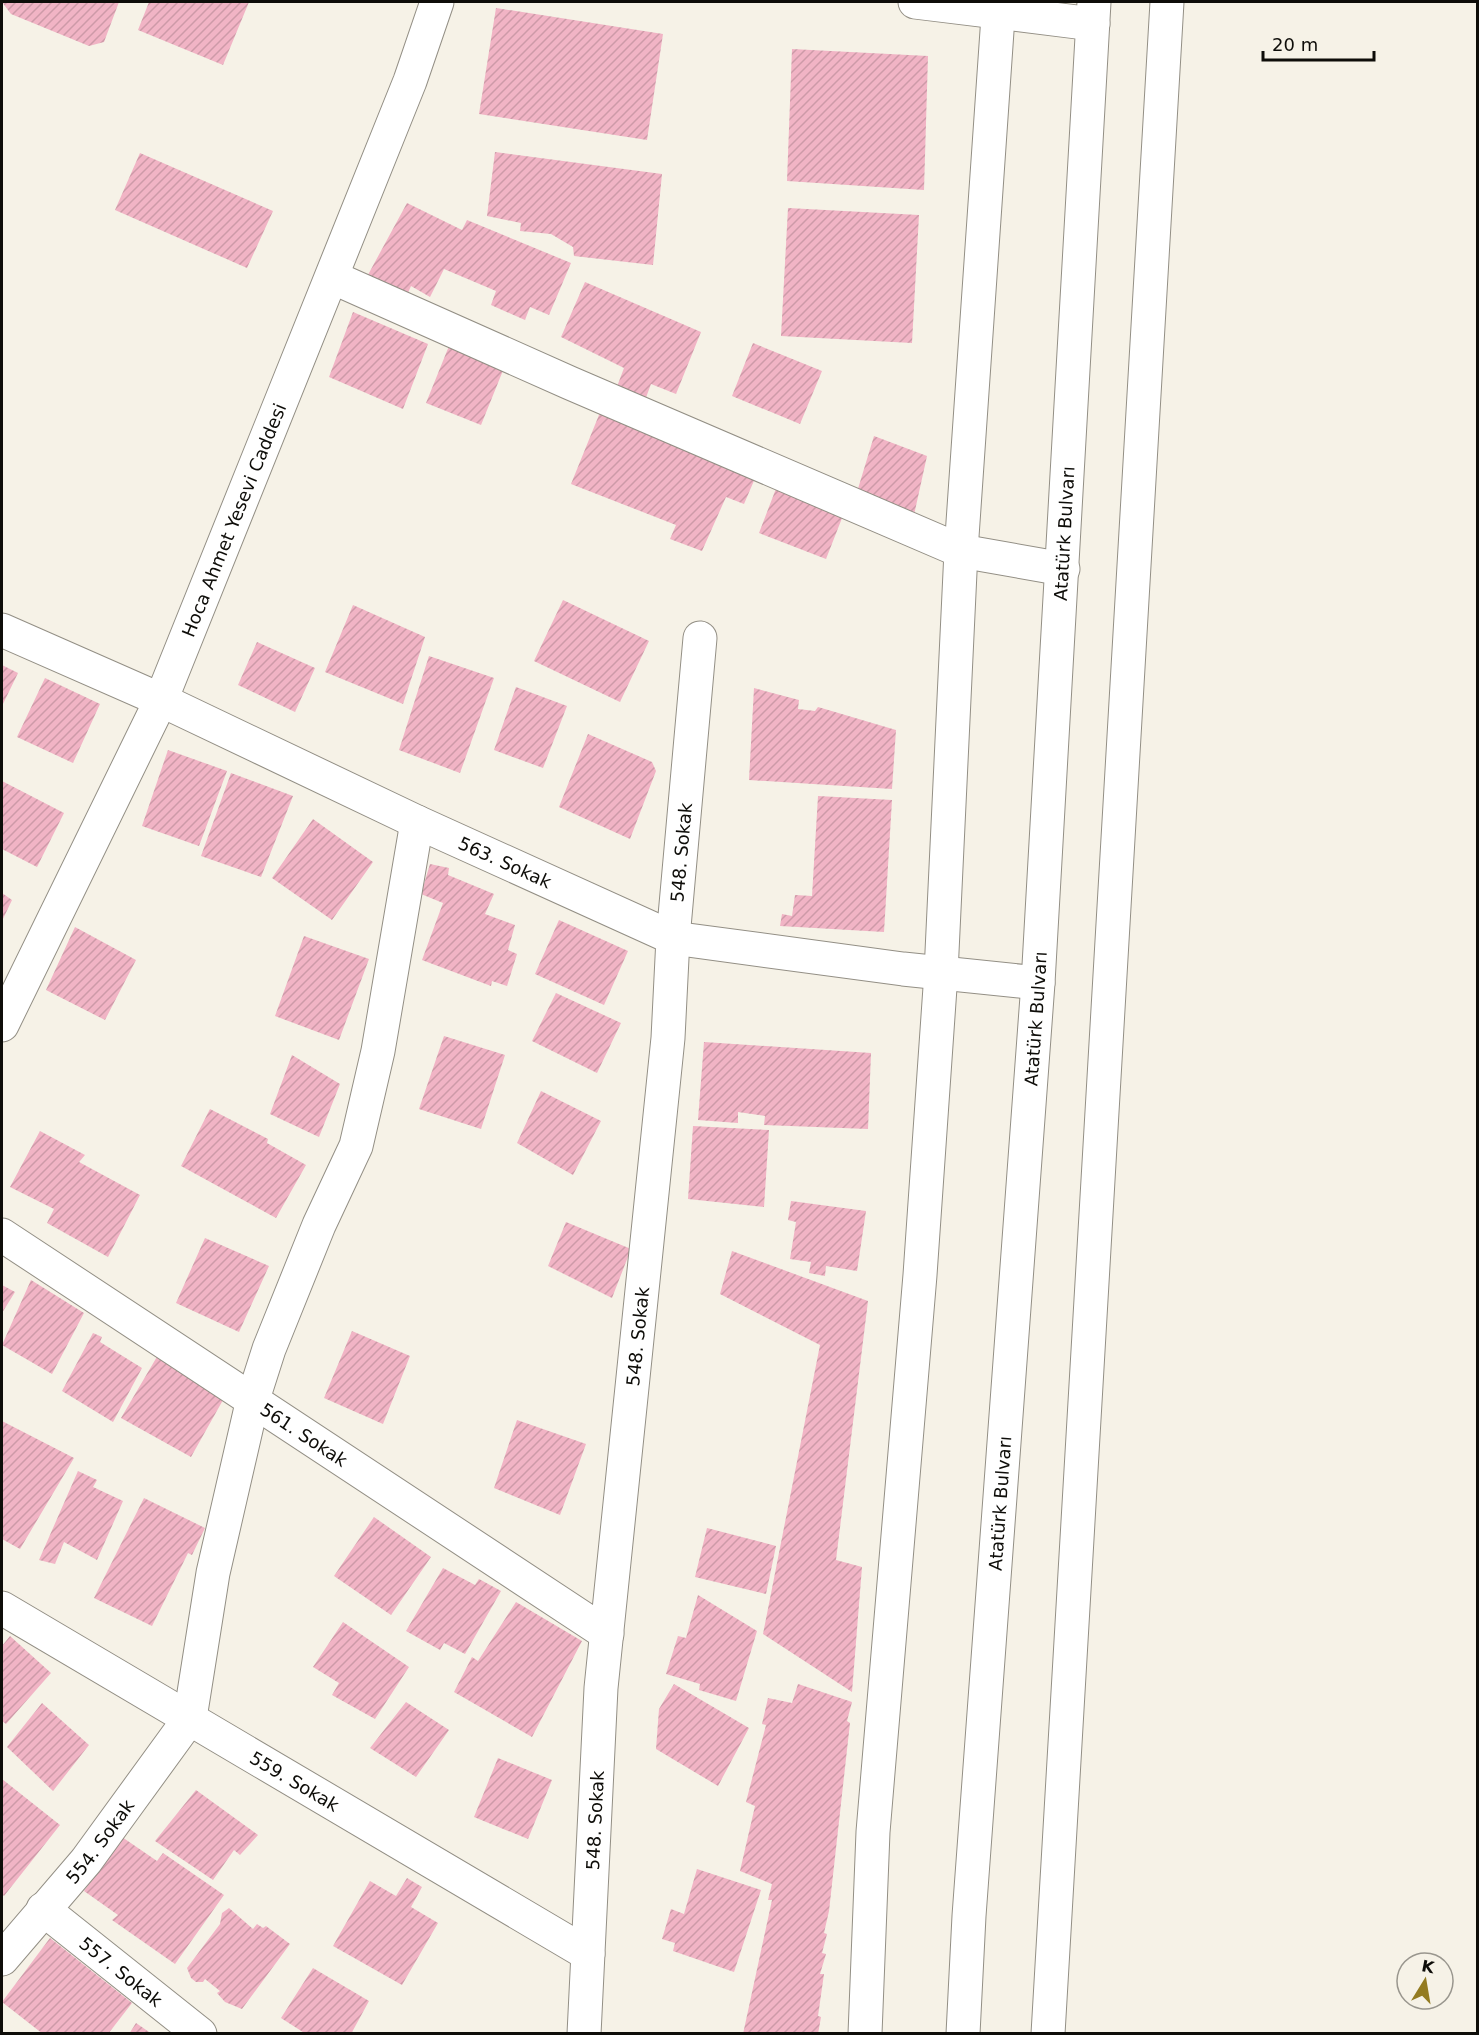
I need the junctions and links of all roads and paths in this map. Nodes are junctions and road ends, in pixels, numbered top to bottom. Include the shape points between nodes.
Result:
1 (437, 2) edge
2 (915, 2) edge
3 (1167, 2) edge
4 (999, 7) edge
5 (1094, 13) edge
6 (332, 277) junction
7 (961, 551) junction
8 (1063, 569) junction
9 (2, 630) edge
10 (700, 639) dead end
11 (161, 700) junction
12 (417, 822) junction
13 (673, 938) junction
14 (941, 973) junction
15 (1038, 983) junction
16 (2, 1024) edge
17 (2, 1235) edge
18 (253, 1399) junction
19 (2, 1608) edge
20 (607, 1634) junction
21 (190, 1718) junction
22 (43, 1909) junction
23 (588, 1954) junction
24 (2, 1959) edge
25 (200, 2034) edge
26 (584, 2034) edge
27 (865, 2034) edge
28 (963, 2034) edge
29 (1048, 2034) edge

1 - 6 street, Hoca Ahmet Yesevi Caddesi
2 - 4 street
3 - 29 street
4 - 5 street
4 - 7 street
5 - 8 street, Atatürk Bulvarı
6 - 7 street
6 - 11 street, Hoca Ahmet Yesevi Caddesi
7 - 8 street
7 - 14 street
8 - 15 street, Atatürk Bulvarı
9 - 11 street, 563. Sokak
10 - 13 street, 548. Sokak
11 - 12 street, 563. Sokak
11 - 16 street, Hoca Ahmet Yesevi Caddesi
12 - 13 street, 563. Sokak
12 - 18 street via 378,1051 356,1146 315,1236
13 - 14 street, 563. Sokak
13 - 20 street, 548. Sokak via 668,1038
14 - 15 street, 563. Sokak
14 - 27 street via 873,1832
15 - 28 street, Atatürk Bulvarı
17 - 18 street, 561. Sokak
18 - 20 street, 561. Sokak
18 - 21 street via 213,1573
19 - 21 street, 559. Sokak
20 - 23 street, 548. Sokak
21 - 22 street, 554. Sokak via 86,1861
21 - 23 street, 559. Sokak
22 - 24 street, 554. Sokak
22 - 25 street, 557. Sokak
23 - 26 street, 548. Sokak

